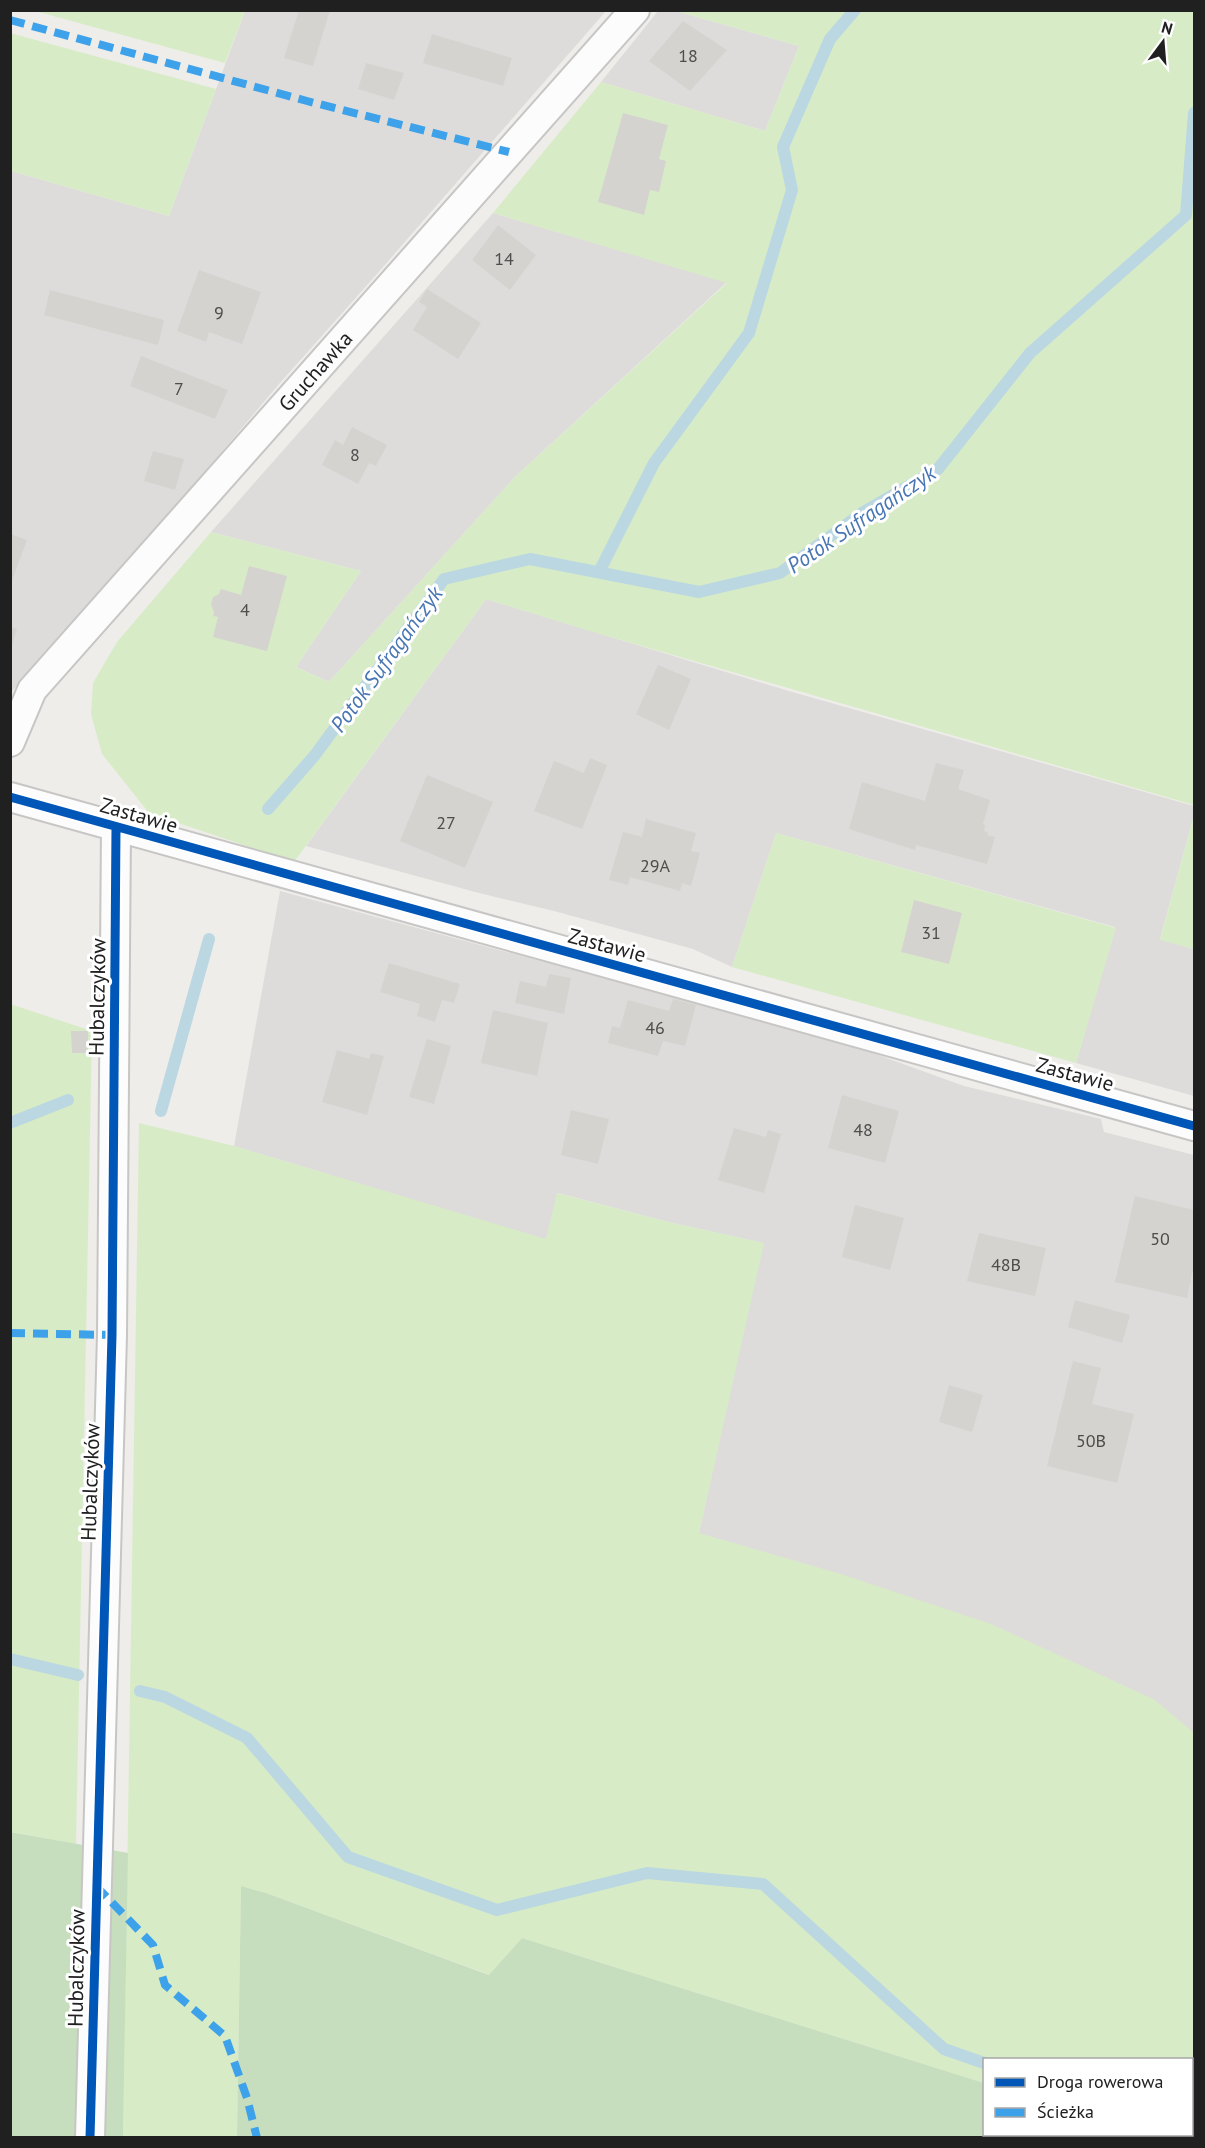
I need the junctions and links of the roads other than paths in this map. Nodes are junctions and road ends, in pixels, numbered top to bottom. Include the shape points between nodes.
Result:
1 (635, 10) edge
2 (10, 742) edge
3 (10, 797) edge
4 (116, 828) junction
5 (1194, 1126) edge
6 (90, 2138) edge

1 - 2 street, Gruchawka via 32,690
3 - 4 street, Zastawie
4 - 5 street, Zastawie
4 - 6 street, Hubalczyków via 112,1335

